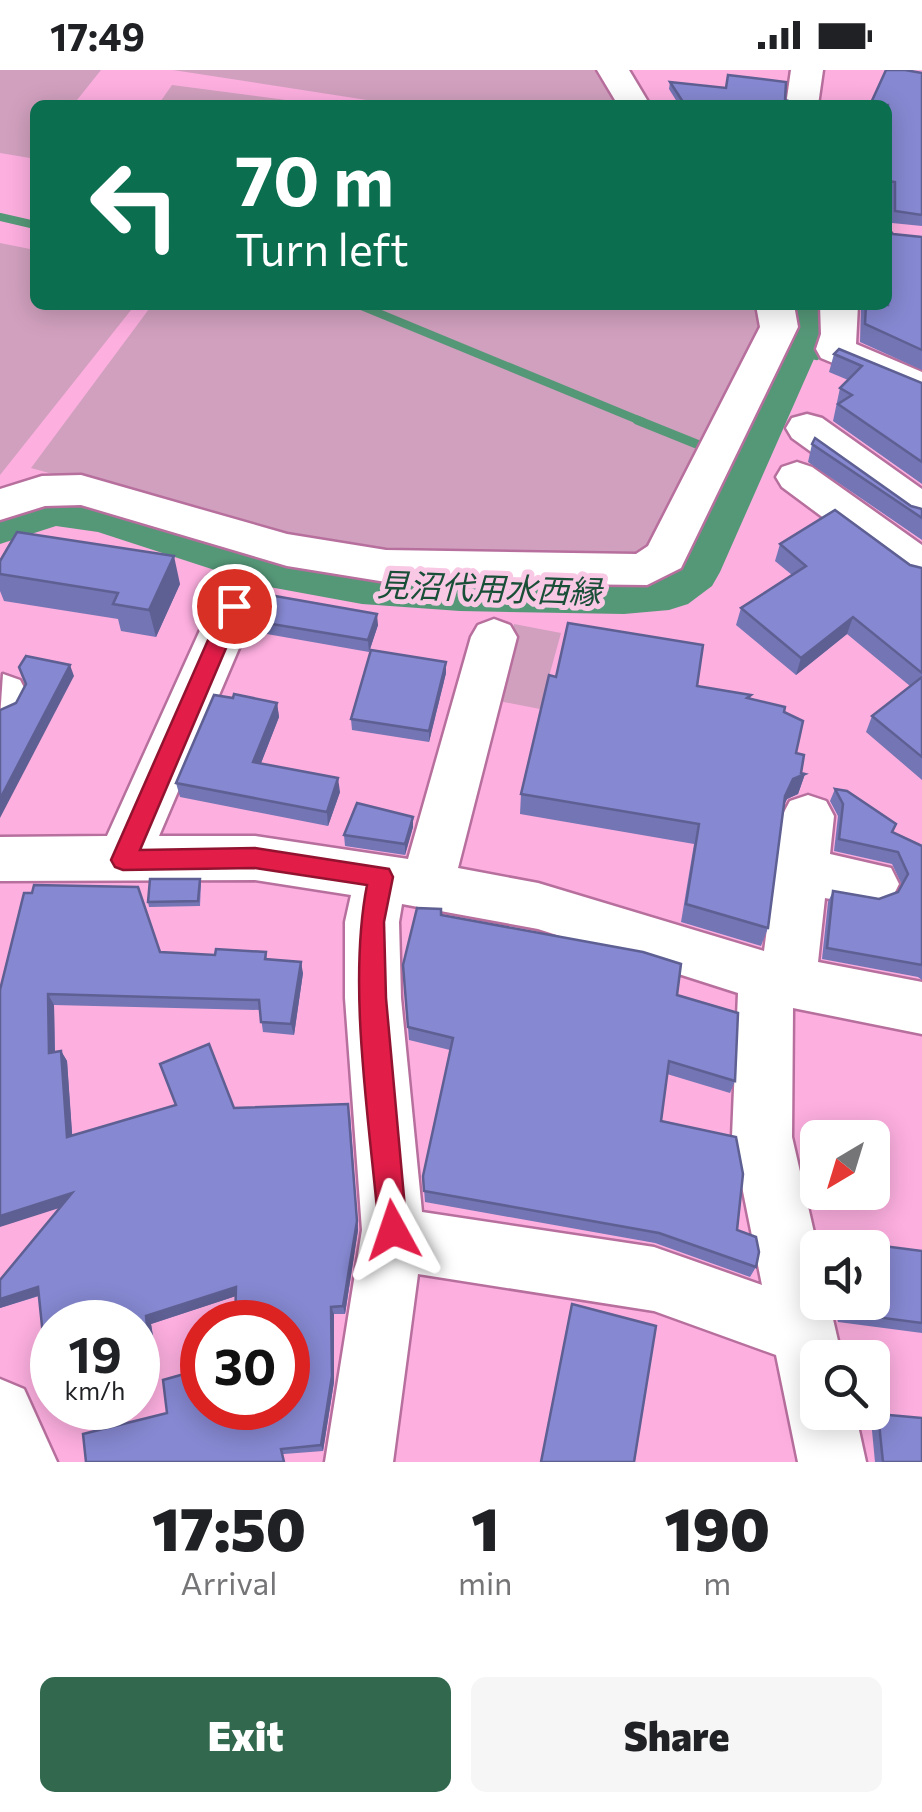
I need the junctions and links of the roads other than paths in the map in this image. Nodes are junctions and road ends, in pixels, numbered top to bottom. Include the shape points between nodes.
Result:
1 (613, 70) edge
2 (807, 70) edge
3 (631, 100) edge
4 (803, 100) edge
5 (777, 310) edge
6 (839, 310) edge
7 (917, 409) edge
8 (807, 428) dead end
9 (797, 477) dead end
10 (920, 505) edge
11 (0, 506) edge
12 (922, 568) edge
13 (234, 606) dead end
14 (494, 637) dead end
15 (808, 816) dead end
16 (0, 859) edge
17 (123, 860) junction
18 (801, 871) junction
19 (404, 881) junction
20 (872, 884) dead end
21 (777, 979) junction
22 (922, 1008) edge
23 (392, 1239) junction
24 (802, 1332) junction
25 (804, 1340) edge
26 (0, 1413) edge
27 (825, 1430) edge
28 (23, 1462) edge
29 (359, 1462) edge
30 (832, 1462) edge

1 - 3 street
2 - 4 street
5 - 11 street via 779,327 665,556 647,570 521,571 335,560 81,490 42,491
6 - 7 street via 840,334 827,360
8 - 10 street
9 - 12 street
13 - 17 street
14 - 19 street
15 - 18 street
16 - 17 street
17 - 19 street via 255,858
18 - 20 street
18 - 21 street
19 - 21 street via 538,906
19 - 23 street via 372,922
21 - 22 street
21 - 24 street via 762,1137
23 - 24 street via 654,1279
23 - 29 street
24 - 25 street
26 - 28 street
27 - 30 street

